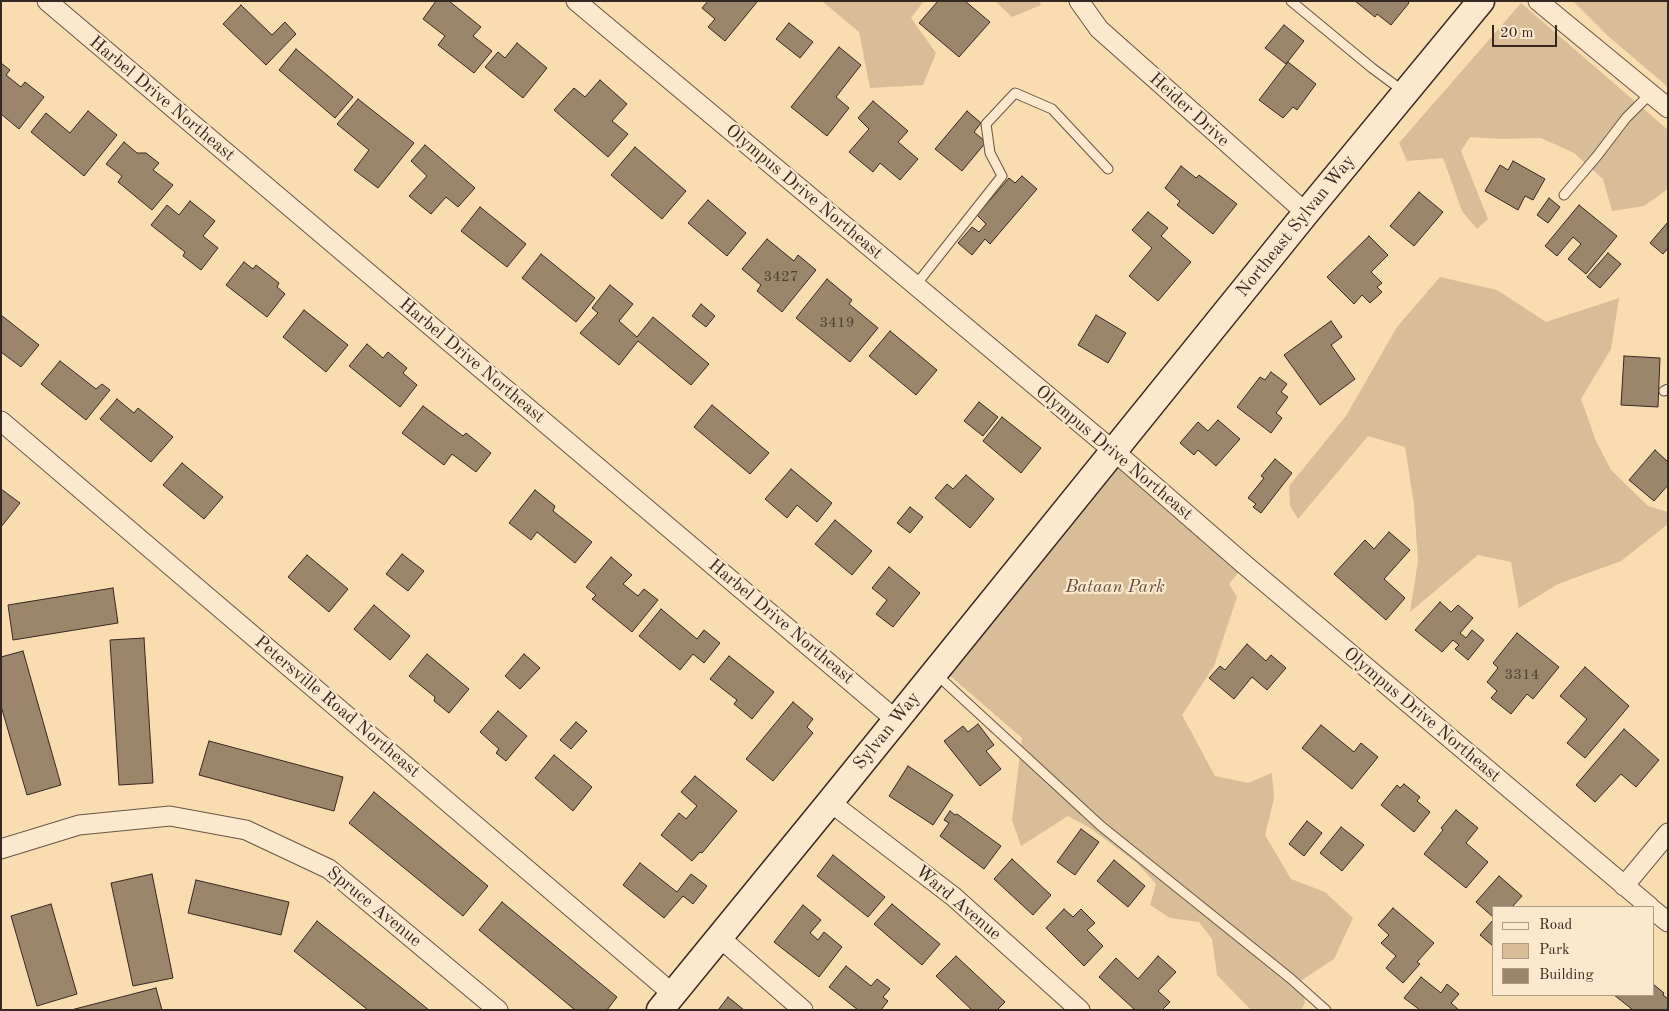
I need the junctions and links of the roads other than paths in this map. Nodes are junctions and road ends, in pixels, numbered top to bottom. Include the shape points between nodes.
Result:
1 (47, 1) edge
2 (576, 1) edge
3 (1079, 1) edge
4 (1291, 1) edge
5 (1481, 1) edge
6 (1538, 1) edge
7 (1405, 92) junction
8 (1650, 94) junction
9 (1668, 108) edge
10 (1108, 169) dead end
11 (1564, 195) dead end
12 (1306, 213) junction
13 (915, 286) junction
14 (1, 421) edge
15 (1113, 452) junction
16 (934, 673) junction
17 (896, 720) junction
18 (830, 802) junction
19 (1668, 833) edge
20 (1, 849) edge
21 (1624, 886) junction
22 (1649, 906) edge
23 (1654, 911) edge
24 (1668, 922) edge
25 (719, 937) junction
26 (666, 1002) edge
27 (498, 1010) edge
28 (802, 1010) edge
29 (1080, 1010) edge
30 (1326, 1010) edge

1 - 17 street, Harbel Drive Northeast
2 - 13 street, Olympus Drive Northeast
3 - 12 street, Heider Drive via 1099,28
4 - 7 lane
5 - 7 main road, Northeast Sylvan Way
6 - 8 street
7 - 12 main road, Northeast Sylvan Way
8 - 9 street
8 - 11 lane via 1626,118
10 - 13 lane via 1052,109 1015,93 986,124 990,153 1002,176
12 - 15 main road, Northeast Sylvan Way
13 - 15 street, Olympus Drive Northeast
14 - 26 street, Petersville Road Northeast
15 - 16 main road, Sylvan Way
15 - 21 street, Olympus Drive Northeast
16 - 17 main road, Sylvan Way
16 - 30 lane via 1101,826
17 - 18 main road, Sylvan Way
18 - 25 main road, Sylvan Way
18 - 29 street, Ward Avenue via 954,897
19 - 21 street
20 - 27 street, Spruce Avenue via 79,825 170,816 246,830 329,869
21 - 22 street, Olympus Drive Northeast
23 - 24 street
25 - 26 main road, Sylvan Way
25 - 28 street

